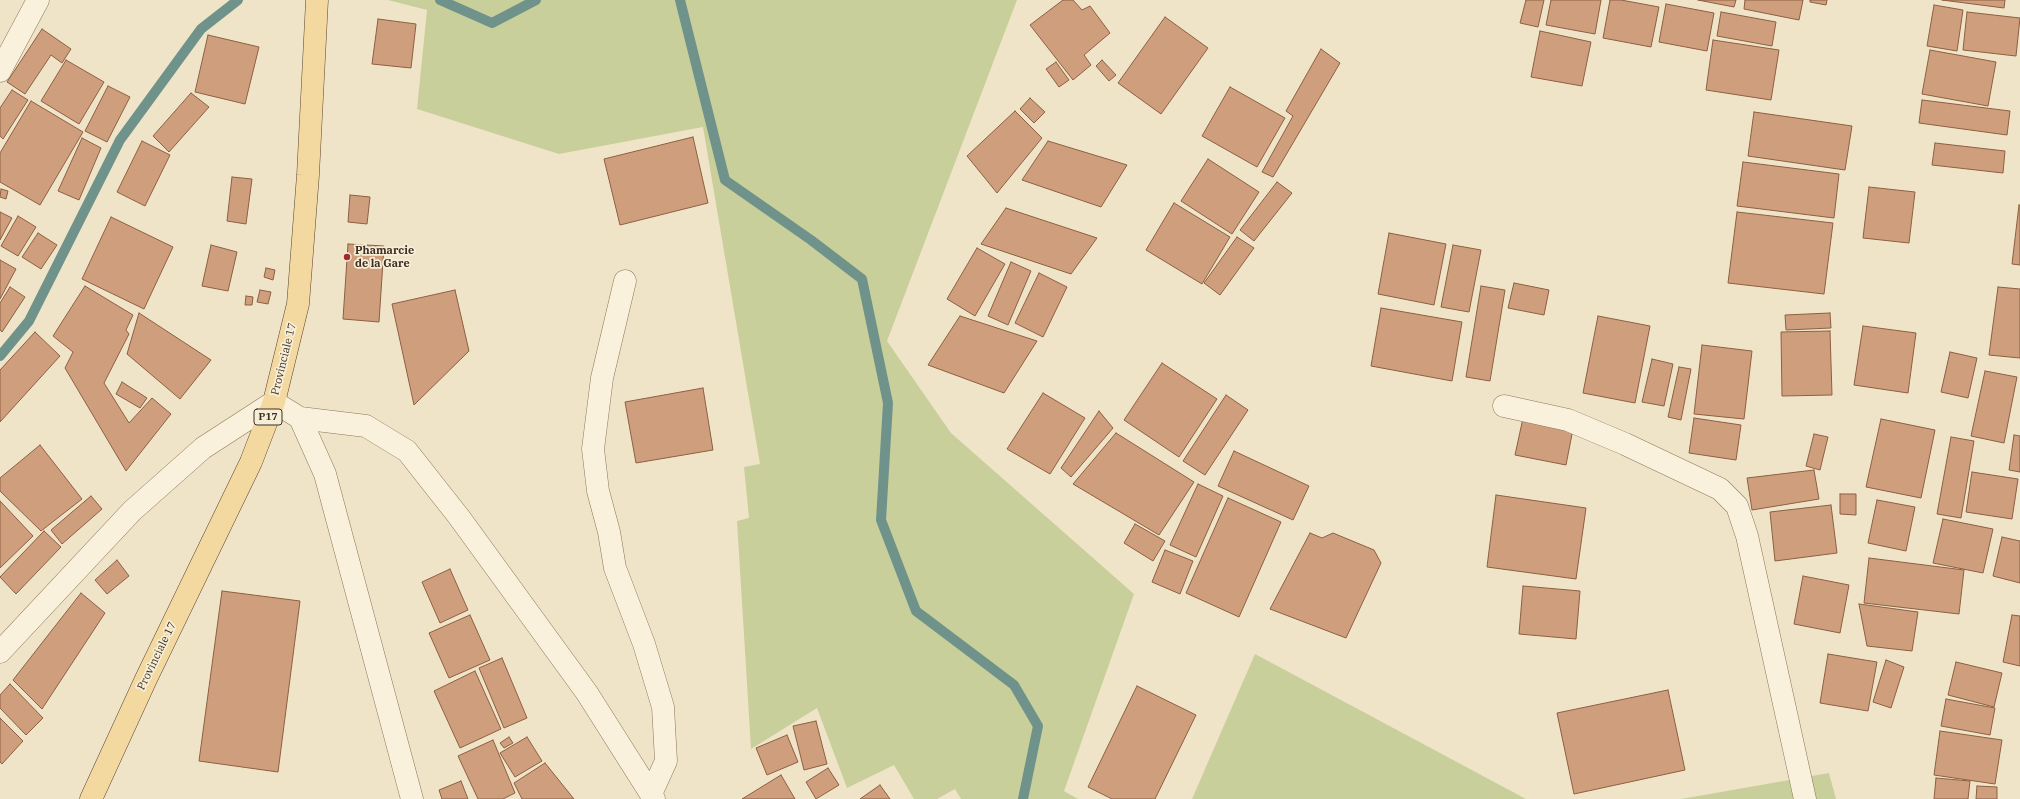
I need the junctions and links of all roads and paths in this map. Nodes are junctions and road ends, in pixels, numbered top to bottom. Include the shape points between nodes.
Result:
1 (38, 0) edge
2 (317, 0) edge
3 (0, 70) edge
4 (626, 281) dead end
5 (274, 402) junction
6 (1504, 406) dead end
7 (300, 418) junction
8 (0, 652) edge
9 (652, 797) edge
10 (90, 799) edge
11 (412, 799) edge
12 (1805, 799) edge

1 - 3 street
2 - 5 main road, Provinciale 17 / P17 via 298,304
4 - 9 street via 602,378 593,449 598,492 609,532 615,568 644,644 663,707 666,761
5 - 7 street
5 - 8 street via 203,448 132,511
5 - 10 main road, Provinciale 17 / P17 via 251,462
6 - 12 street via 1568,420 1625,444 1720,489 1737,506 1747,536
7 - 9 street via 366,426 407,451 459,516 587,693
7 - 11 street via 325,474

